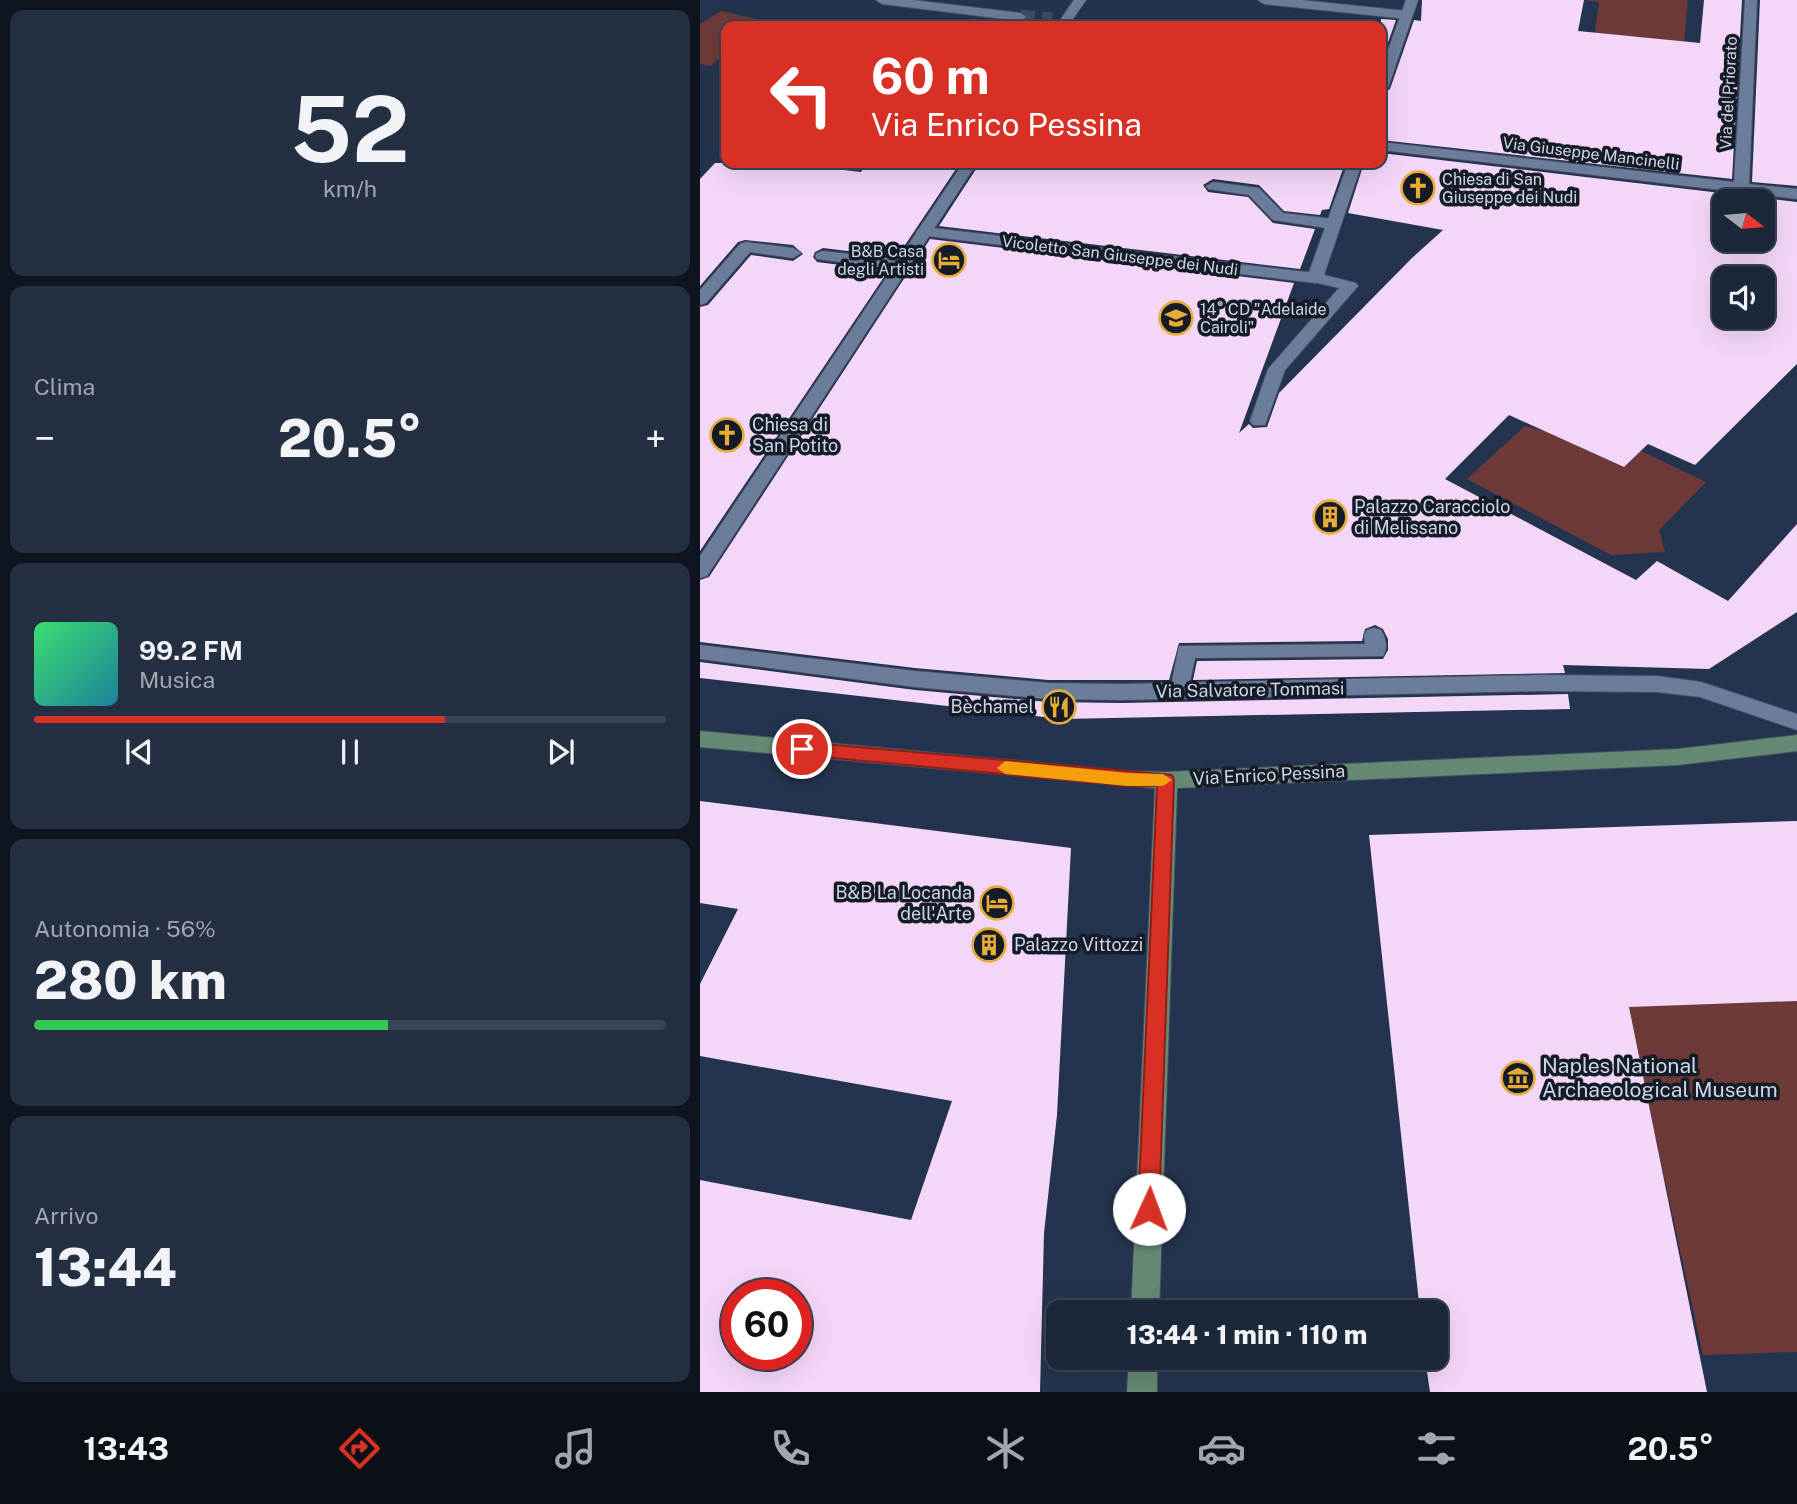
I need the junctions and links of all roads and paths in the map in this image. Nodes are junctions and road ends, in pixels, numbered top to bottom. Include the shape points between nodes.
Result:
1 (882, 0) edge
2 (1080, 0) edge
3 (1264, 0) edge
4 (1412, 0) edge
5 (1751, 0) edge
6 (1407, 15) junction
7 (1020, 17) tunnel mouth
8 (1062, 21) edge
9 (1386, 74) edge
10 (1386, 147) edge
11 (967, 168) edge
12 (1352, 168) edge
13 (1213, 186) dead end
14 (1741, 187) junction
15 (1797, 194) edge
16 (1334, 224) junction
17 (924, 232) junction
18 (793, 253) dead end
19 (823, 256) dead end
20 (902, 265) junction
21 (1315, 278) junction
22 (700, 300) edge
23 (1259, 421) dead end
24 (700, 571) edge
25 (1374, 635) dead end
26 (700, 652) edge
27 (1180, 691) junction
28 (1797, 722) edge
29 (700, 739) edge
30 (1797, 743) edge
31 (1166, 780) junction
32 (1145, 1300) edge
33 (1143, 1370) edge
34 (1142, 1392) edge

1 - 7 street
2 - 8 street
3 - 6 street
4 - 6 street
5 - 14 street, Via del Priorato
6 - 9 street
10 - 14 street, Via Giuseppe Mancinelli
11 - 17 street
12 - 16 street
13 - 16 street via 1254,191 1278,217
14 - 15 street, Via Giuseppe Mancinelli
16 - 21 street
17 - 20 street
17 - 21 street, Vicoletto San Giuseppe dei Nudi
18 - 22 street via 746,247
19 - 20 street
20 - 24 street
21 - 23 street, Vicoletto San Giuseppe dei Nudi via 1350,286 1277,369
25 - 27 street via 1376,651 1186,652
26 - 27 street, Via Salvatore Tommasi via 1004,687
27 - 28 street, Via Salvatore Tommasi via 1657,684 1701,691
29 - 31 main road, Via Enrico Pessina
30 - 31 main road, Via Enrico Pessina via 1678,757
31 - 32 main road
33 - 34 main road

